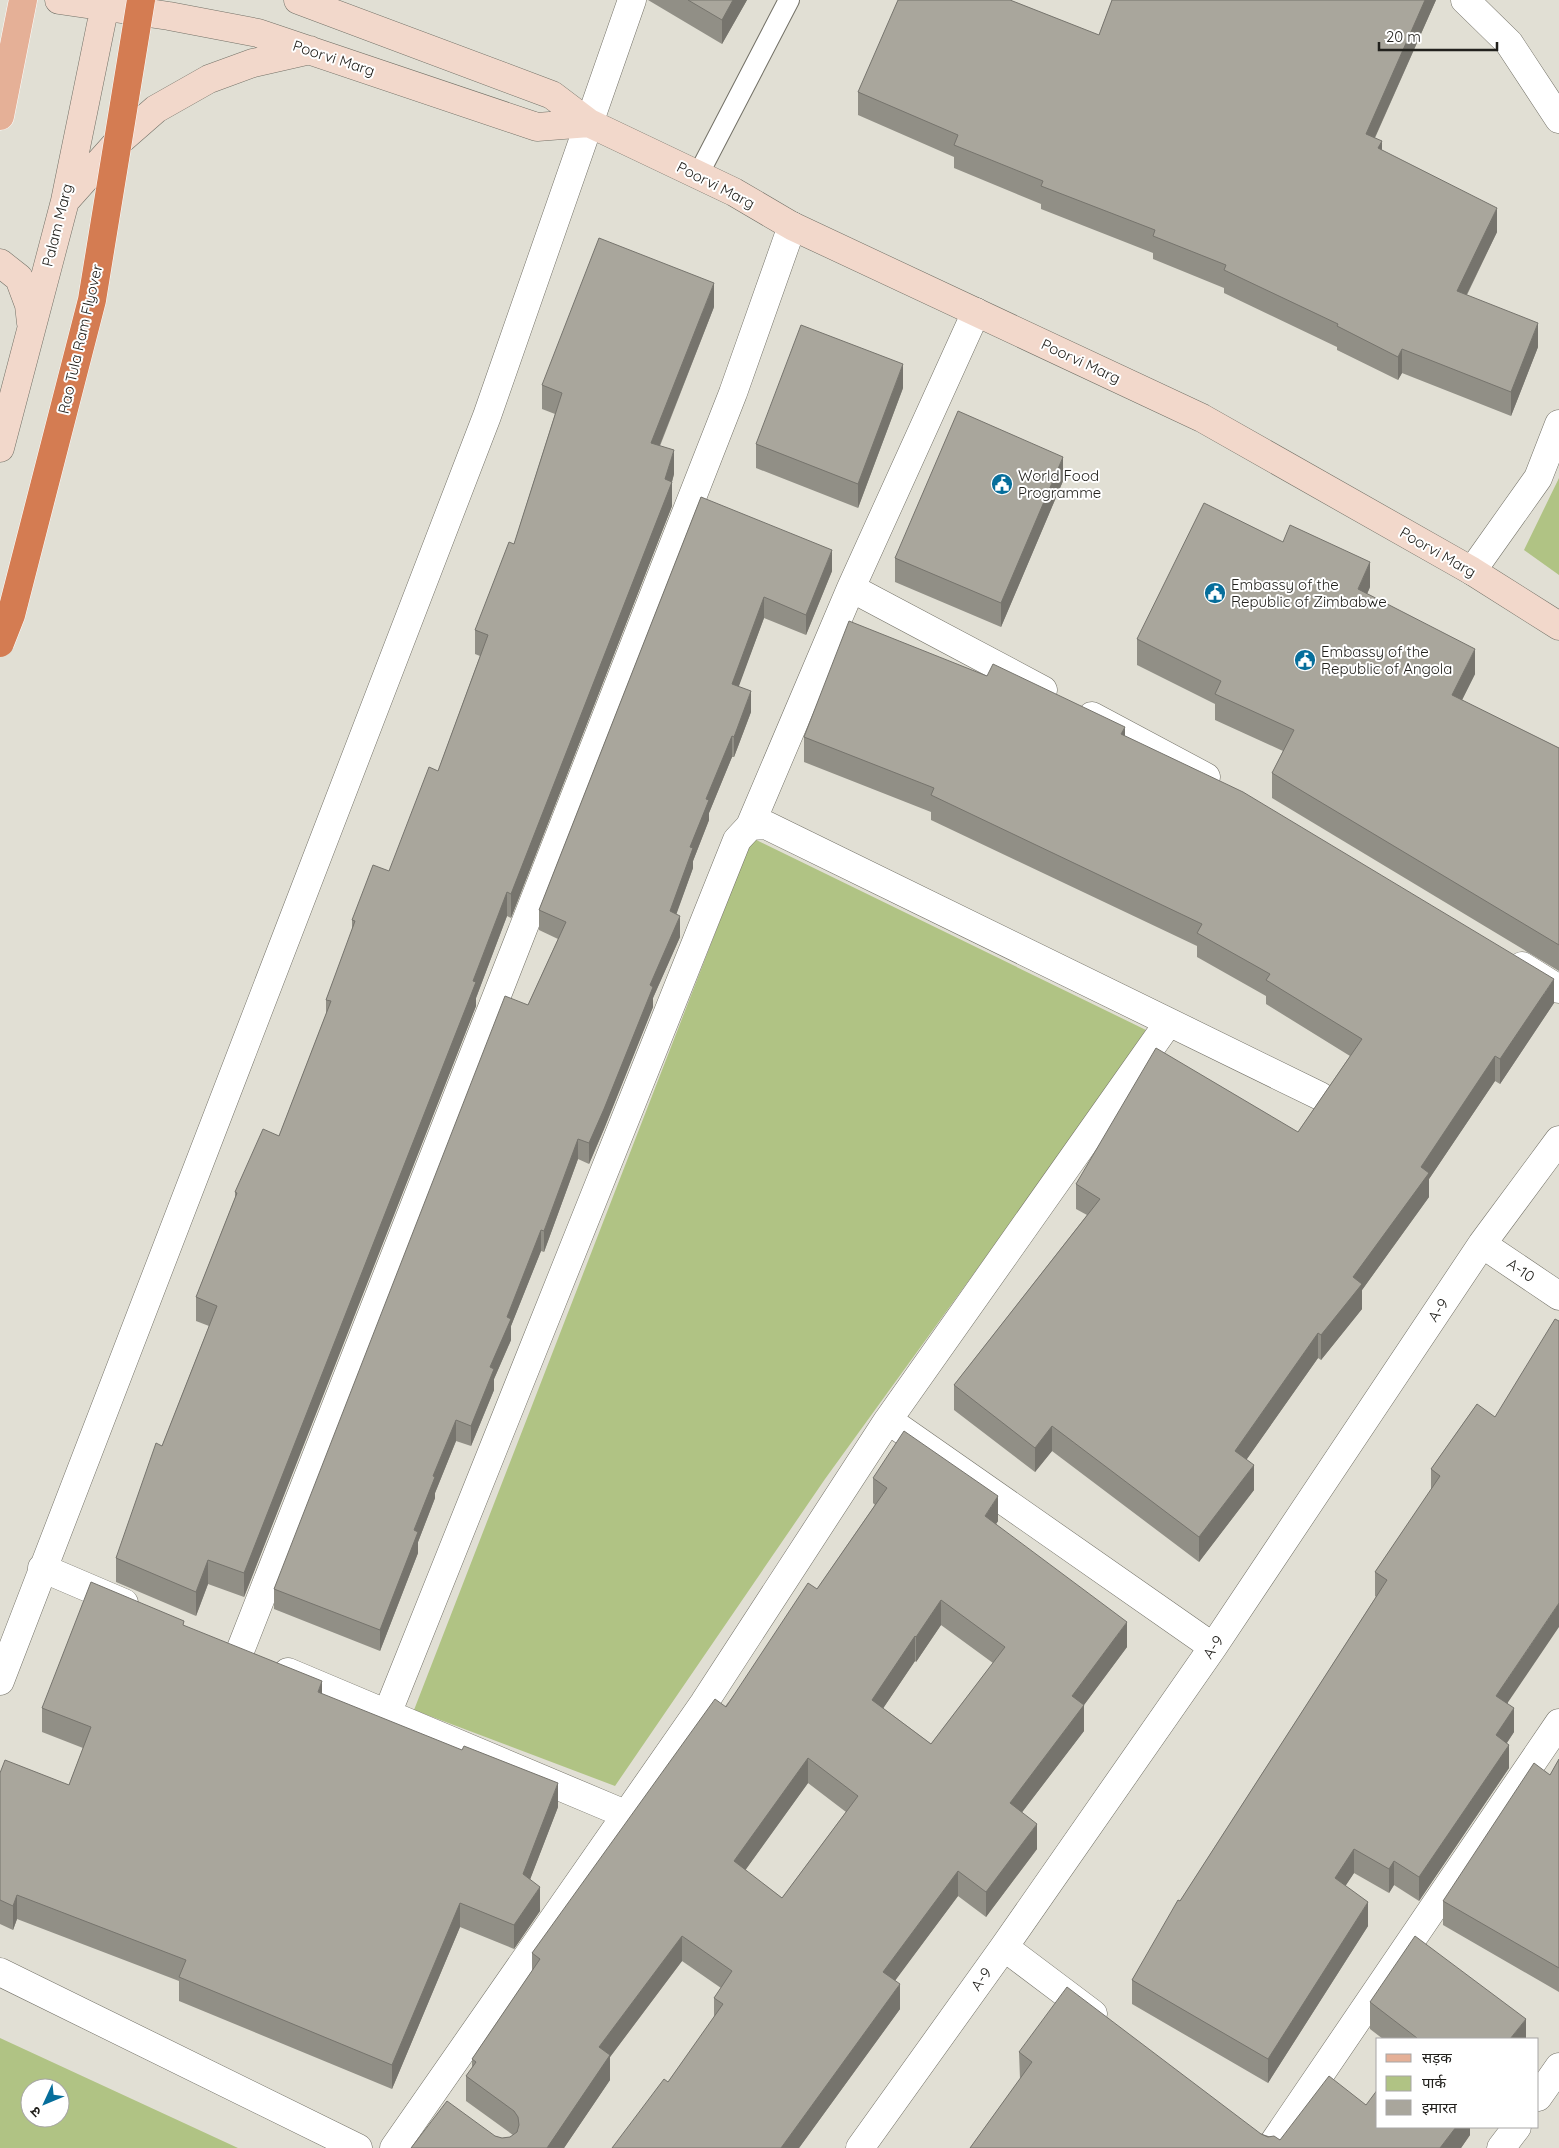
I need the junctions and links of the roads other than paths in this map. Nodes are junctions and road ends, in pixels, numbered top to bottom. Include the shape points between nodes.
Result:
1 (23, 0) edge
2 (59, 0) edge
3 (141, 0) edge
4 (298, 0) edge
5 (632, 0) edge
6 (789, 0) edge
7 (1465, 0) edge
8 (105, 4) edge
9 (311, 50) junction
10 (0, 116) edge
11 (1559, 119) edge
12 (589, 123) junction
13 (698, 176) junction
14 (64, 201) junction
15 (792, 226) junction
16 (0, 263) edge
17 (976, 312) junction
18 (32, 328) junction
19 (1559, 424) edge
20 (0, 448) edge
21 (1472, 571) junction
22 (851, 588) junction
23 (1559, 626) edge
24 (0, 642) edge
25 (1228, 790) edge
26 (750, 826) junction
27 (1500, 953) edge
28 (1559, 989) edge
29 (1169, 1022) junction
30 (1320, 1096) edge
31 (1559, 1140) edge
32 (1482, 1244) junction
33 (1559, 1296) edge
34 (888, 1420) junction
35 (42, 1568) junction
36 (150, 1614) edge
37 (213, 1640) edge
38 (1213, 1647) junction
39 (255, 1658) junction
40 (0, 1681) edge
41 (387, 1714) junction
42 (1559, 1724) edge
43 (625, 1814) junction
44 (1004, 1947) junction
45 (0, 1972) edge
46 (1114, 2029) edge
47 (1559, 2067) edge
48 (431, 2095) junction
49 (1539, 2096) edge
50 (453, 2111) edge
51 (1516, 2128) edge
52 (1247, 2129) edge
53 (1270, 2147) edge
54 (358, 2148) edge
55 (394, 2148) edge
56 (860, 2148) edge
57 (1501, 2148) edge

1 - 10 main road
2 - 8 main road, Poorvi Marg
3 - 24 highway, Rao Tula Ram Flyover, bridge via 92,300 11,615
4 - 12 main road, Poorvi Marg via 552,95
5 - 12 street
6 - 13 lane
7 - 11 street via 1509,43
8 - 9 main road, Poorvi Marg via 258,33
8 - 14 main road, Palam Marg
9 - 12 main road, Poorvi Marg via 537,127
9 - 14 main road via 253,63 209,79 156,109 116,144
12 - 13 main road, Poorvi Marg
12 - 35 street via 487,416
13 - 15 main road, Poorvi Marg via 734,192
14 - 18 main road, Palam Marg
15 - 17 main road, Poorvi Marg
15 - 39 street
16 - 18 main road via 19,278 29,304
17 - 21 main road, Poorvi Marg via 1202,418
17 - 22 street
18 - 20 main road, Palam Marg
19 - 21 street via 1538,478
21 - 23 main road, Poorvi Marg
22 - 25 street
22 - 26 street
26 - 29 street via 766,825
26 - 41 street via 742,832 734,850
27 - 28 street
29 - 30 street
29 - 34 street
31 - 32 street, A-9
32 - 33 street, A-10
32 - 38 street, A-9
34 - 38 street
34 - 43 street via 704,1703
35 - 36 street
35 - 40 street
37 - 39 street
38 - 44 street, A-9
39 - 41 street
41 - 43 street
42 - 53 street
43 - 48 street
44 - 46 street
44 - 56 street, A-9
45 - 54 street
47 - 49 street
48 - 50 street
48 - 55 street
51 - 57 street
52 - 53 street

